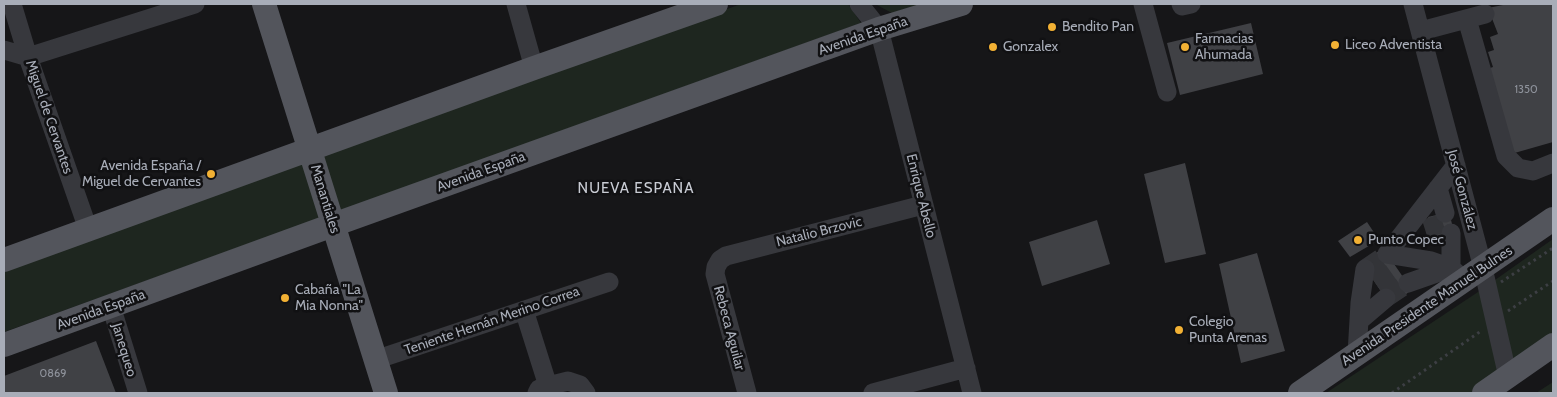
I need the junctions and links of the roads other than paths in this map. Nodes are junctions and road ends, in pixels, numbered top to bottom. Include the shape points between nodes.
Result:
1 (12, 4) edge
2 (195, 4) edge
3 (264, 4) edge
4 (516, 4) edge
5 (716, 4) edge
6 (859, 4) edge
7 (961, 4) edge
8 (1143, 4) edge
9 (1181, 4) edge
10 (1191, 4) edge
11 (1414, 4) edge
12 (879, 30) junction
13 (1421, 31) junction
14 (4, 50) edge
15 (28, 57) junction
16 (534, 68) junction
17 (1167, 92) dead end
18 (309, 149) junction
19 (1456, 165) junction
20 (1551, 168) edge
21 (1438, 188) junction
22 (923, 205) junction
23 (1438, 215) tunnel mouth
24 (1553, 219) edge
25 (333, 225) junction
26 (88, 229) junction
27 (1444, 234) tunnel mouth
28 (4, 260) edge
29 (717, 263) joint
30 (1397, 269) junction
31 (1466, 272) junction
32 (608, 282) dead end
33 (111, 306) junction
34 (524, 310) junction
35 (1359, 321) junction
36 (4, 345) edge
37 (1553, 346) edge
38 (1356, 354) junction
39 (375, 360) junction
40 (966, 368) junction
41 (1508, 376) junction
42 (542, 390) edge
43 (138, 393) edge
44 (386, 393) edge
45 (586, 393) edge
46 (747, 393) edge
47 (873, 393) edge
48 (972, 393) edge
49 (1300, 393) edge
50 (1484, 393) edge

1 - 15 street, Miguel de Cervantes
2 - 15 street
3 - 18 main road, Manantiales
4 - 16 street
5 - 16 main road
6 - 12 street, Enrique Abello
7 - 12 main road, Avenida España
8 - 17 street
9 - 10 street
11 - 13 street, José González
12 - 22 street, Enrique Abello
12 - 25 main road, Avenida España
13 - 19 street, José González
13 - 20 street via 1476,16 1506,156 1518,168
14 - 15 street
15 - 26 street, Miguel de Cervantes
16 - 18 main road
18 - 25 main road, Manantiales
18 - 26 main road
19 - 21 street
19 - 31 street, José González
21 - 23 street
21 - 30 street
22 - 29 street, Natalio Brzovic via 726,256
22 - 40 street, Enrique Abello
24 - 31 main road, Avenida Presidente Manuel Bulnes
25 - 33 main road, Avenida España
25 - 39 main road, Manantiales
26 - 28 main road
27 - 31 street
29 - 46 street, Rebeca Aguilar via 715,274
30 - 31 street
30 - 31 street via 1431,261
31 - 38 main road, Avenida Presidente Manuel Bulnes
31 - 41 street, José González via 1496,320
32 - 34 street, Teniente Hernán Merino Correa
33 - 36 main road, Avenida España
33 - 43 street, Janequeo
34 - 39 street, Teniente Hernán Merino Correa
34 - 42 street
35 - 35 street via 1376,284
35 - 38 street
37 - 41 main road
38 - 49 main road, Avenida Presidente Manuel Bulnes
39 - 44 main road, Manantiales
40 - 47 street
40 - 48 street, Enrique Abello
41 - 50 main road
42 - 45 street via 573,382

